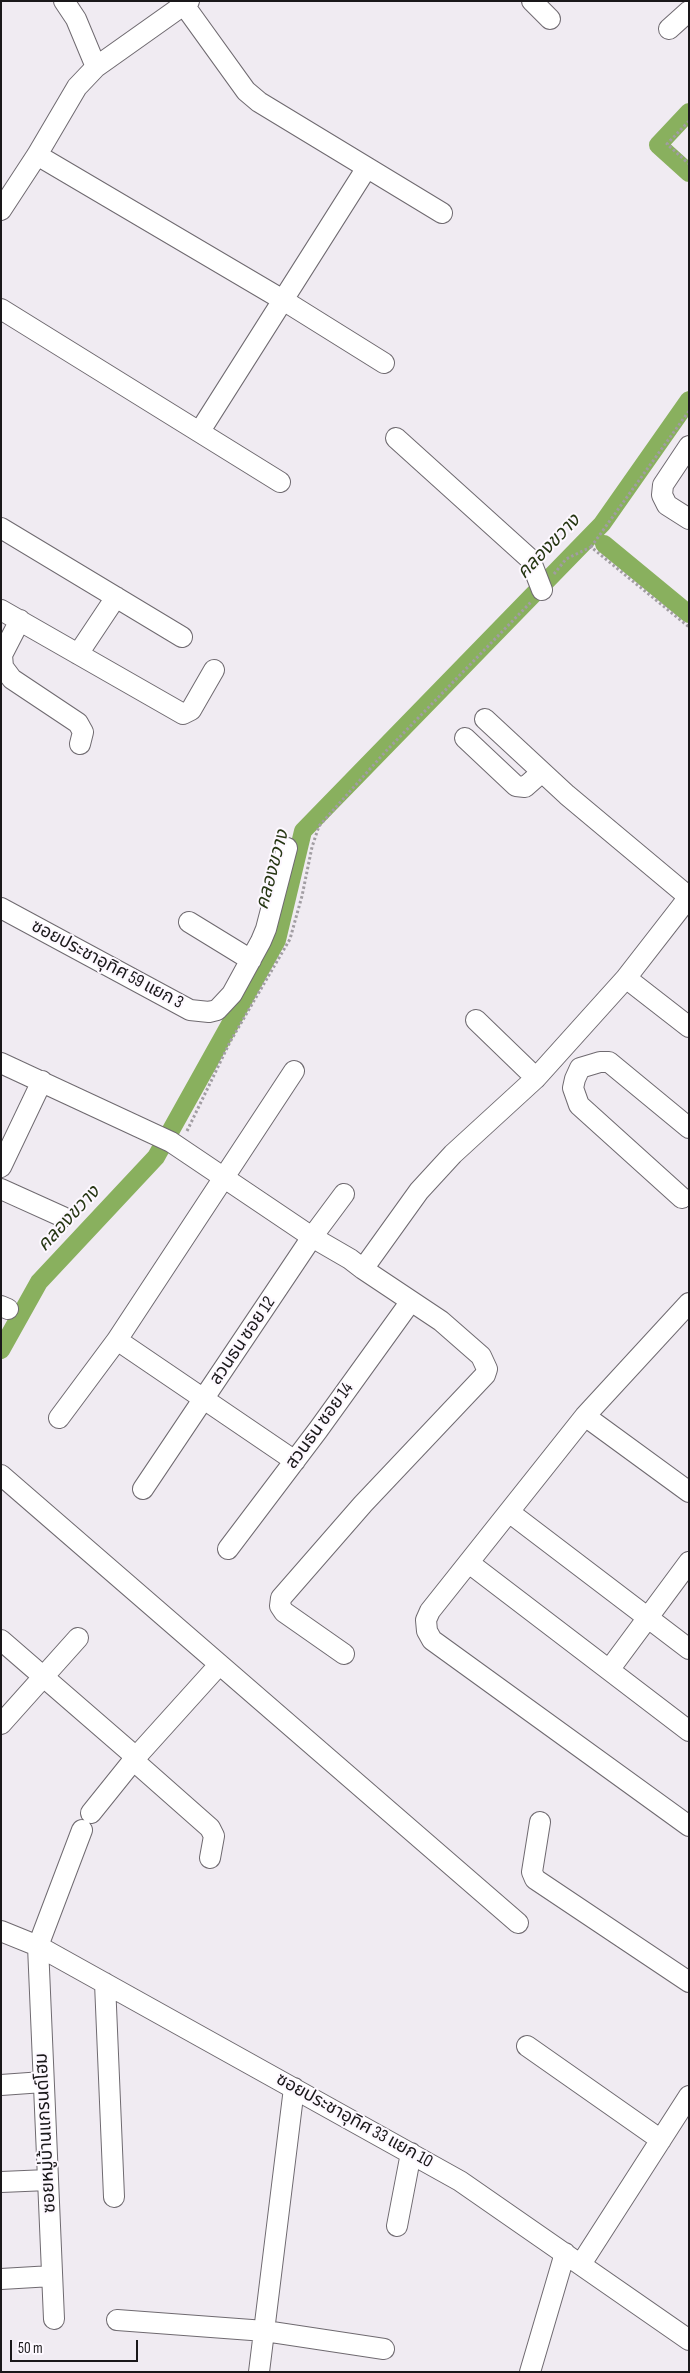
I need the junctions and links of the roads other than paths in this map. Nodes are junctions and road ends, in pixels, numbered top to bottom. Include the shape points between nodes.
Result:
1 (64, 1) edge
2 (532, 1) edge
3 (187, 3) edge
4 (689, 12) edge
5 (550, 19) dead end
6 (669, 29) dead end
7 (96, 67) junction
8 (37, 155) junction
9 (366, 169) junction
10 (1, 210) edge
11 (442, 213) dead end
12 (283, 300) junction
13 (1, 309) edge
14 (384, 363) dead end
15 (200, 431) junction
16 (396, 438) dead end
17 (689, 446) edge
18 (280, 482) dead end
19 (689, 519) edge
20 (1, 528) edge
21 (541, 586) road end
22 (116, 597) junction
23 (1, 610) edge
24 (20, 620) junction
25 (182, 637) dead end
26 (78, 654) junction
27 (214, 670) dead end
28 (485, 719) dead end
29 (465, 738) dead end
30 (80, 744) dead end
31 (542, 772) junction
32 (287, 848) dead end
33 (689, 897) edge
34 (1, 908) edge
35 (188, 922) dead end
36 (251, 960) junction
37 (626, 978) junction
38 (476, 1020) dead end
39 (689, 1027) edge
40 (563, 1048) junction
41 (1, 1063) edge
42 (580, 1068) junction
43 (294, 1071) dead end
44 (536, 1078) junction
45 (42, 1081) junction
46 (689, 1128) edge
47 (1, 1167) edge
48 (223, 1177) junction
49 (1, 1189) edge
50 (344, 1194) dead end
51 (682, 1198) dead end
52 (63, 1217) dead end
53 (312, 1237) junction
54 (364, 1269) junction
55 (411, 1301) junction
56 (689, 1303) edge
57 (117, 1340) junction
58 (203, 1400) junction
59 (585, 1416) junction
60 (59, 1418) dead end
61 (295, 1461) junction
62 (1, 1475) edge
63 (143, 1489) dead end
64 (689, 1492) edge
65 (510, 1512) junction
66 (228, 1549) dead end
67 (689, 1562) edge
68 (469, 1563) junction
69 (649, 1618) junction
70 (78, 1638) dead end
71 (1, 1640) edge
72 (689, 1649) edge
73 (344, 1654) dead end
74 (219, 1665) junction
75 (609, 1670) junction
76 (44, 1677) junction
77 (1, 1724) edge
78 (689, 1730) edge
79 (134, 1759) junction
80 (540, 1822) dead end
81 (689, 1826) edge
82 (210, 1858) dead end
83 (518, 1923) dead end
84 (1, 1931) edge
85 (38, 1946) junction
86 (689, 1982) edge
87 (105, 1983) junction
88 (526, 2046) dead end
89 (43, 2082) junction
90 (1, 2085) edge
91 (294, 2088) junction
92 (689, 2096) edge
93 (661, 2140) junction
94 (410, 2153) junction
95 (48, 2180) junction
96 (1, 2182) edge
97 (114, 2197) dead end
98 (397, 2226) dead end
99 (573, 2258) junction
100 (52, 2276) junction
101 (1, 2278) edge
102 (54, 2319) dead end
103 (117, 2320) dead end
104 (265, 2332) junction
105 (689, 2340) edge
106 (384, 2349) dead end
107 (260, 2372) edge
108 (530, 2372) edge

1 - 7 street via 76,19
2 - 5 street
3 - 7 street
3 - 9 street via 246,91
4 - 6 street
7 - 8 street via 77,87
8 - 10 street
8 - 12 street
9 - 11 street
9 - 12 street
12 - 14 street
12 - 15 street
13 - 15 street
15 - 18 street
16 - 21 street via 530,559
17 - 19 street via 663,485 662,495 667,505
20 - 22 street
22 - 25 street
22 - 26 street
23 - 24 street
24 - 26 street
24 - 30 street via 2,655 3,667 12,679 78,723 83,732
26 - 27 street via 183,714 191,710
28 - 31 street
29 - 31 street via 516,786 525,787
31 - 33 street
32 - 36 street, ซอยประชาอุทิศ 59 แยก 3 via 266,929
33 - 37 street
34 - 36 street, ซอยประชาอุทิศ 59 แยก 3 via 199,1012 217,1010 232,994
35 - 36 street
37 - 39 street
37 - 40 street
38 - 44 street
40 - 42 street
40 - 44 street
41 - 45 street
42 - 46 street via 609,1062
42 - 51 street via 573,1088 579,1105
43 - 48 street
44 - 54 street via 453,1154 419,1191
45 - 47 street
45 - 48 street via 170,1142
48 - 53 street
48 - 57 street
49 - 52 street
50 - 53 street, สวนธน ซอย 12
53 - 54 street
53 - 58 street, สวนธน ซอย 12
54 - 55 street
55 - 61 street, สวนธน ซอย 14
55 - 73 street via 441,1321 481,1356 487,1371 281,1598 280,1606 284,1612
56 - 59 street
57 - 58 street
57 - 60 street
58 - 61 street
58 - 63 street, สวนธน ซอย 12
59 - 64 street
59 - 65 street
61 - 66 street, สวนธน ซอย 14
62 - 74 street
65 - 68 street
65 - 69 street
67 - 69 street
68 - 75 street
68 - 81 street via 430,1611 426,1626 432,1640
69 - 72 street
69 - 75 street
70 - 76 street
71 - 76 street
74 - 79 street
74 - 83 street
75 - 78 street
76 - 77 street
76 - 79 street
79 - 82 street via 210,1828 214,1836
79 - 85 street via 86,1822
80 - 86 street via 532,1872 534,1879
84 - 85 street, ซอยประชาอุทิศ 33 แยก 10
85 - 87 street, ซอยประชาอุทิศ 33 แยก 10
85 - 89 street, ซอยหมู่บ้านแกรนด์โฮม
87 - 91 street, ซอยประชาอุทิศ 33 แยก 10
87 - 97 street
88 - 93 street
89 - 90 street
89 - 95 street, ซอยหมู่บ้านแกรนด์โฮม
91 - 94 street, ซอยประชาอุทิศ 33 แยก 10
91 - 104 street
92 - 93 street
93 - 99 street
94 - 98 street
94 - 99 street, ซอยประชาอุทิศ 33 แยก 10 via 460,2181
95 - 96 street
95 - 100 street, ซอยหมู่บ้านแกรนด์โฮม
99 - 105 street, ซอยประชาอุทิศ 33 แยก 10
99 - 108 street
100 - 101 street
100 - 102 street, ซอยหมู่บ้านแกรนด์โฮม
103 - 104 street
104 - 106 street
104 - 107 street

